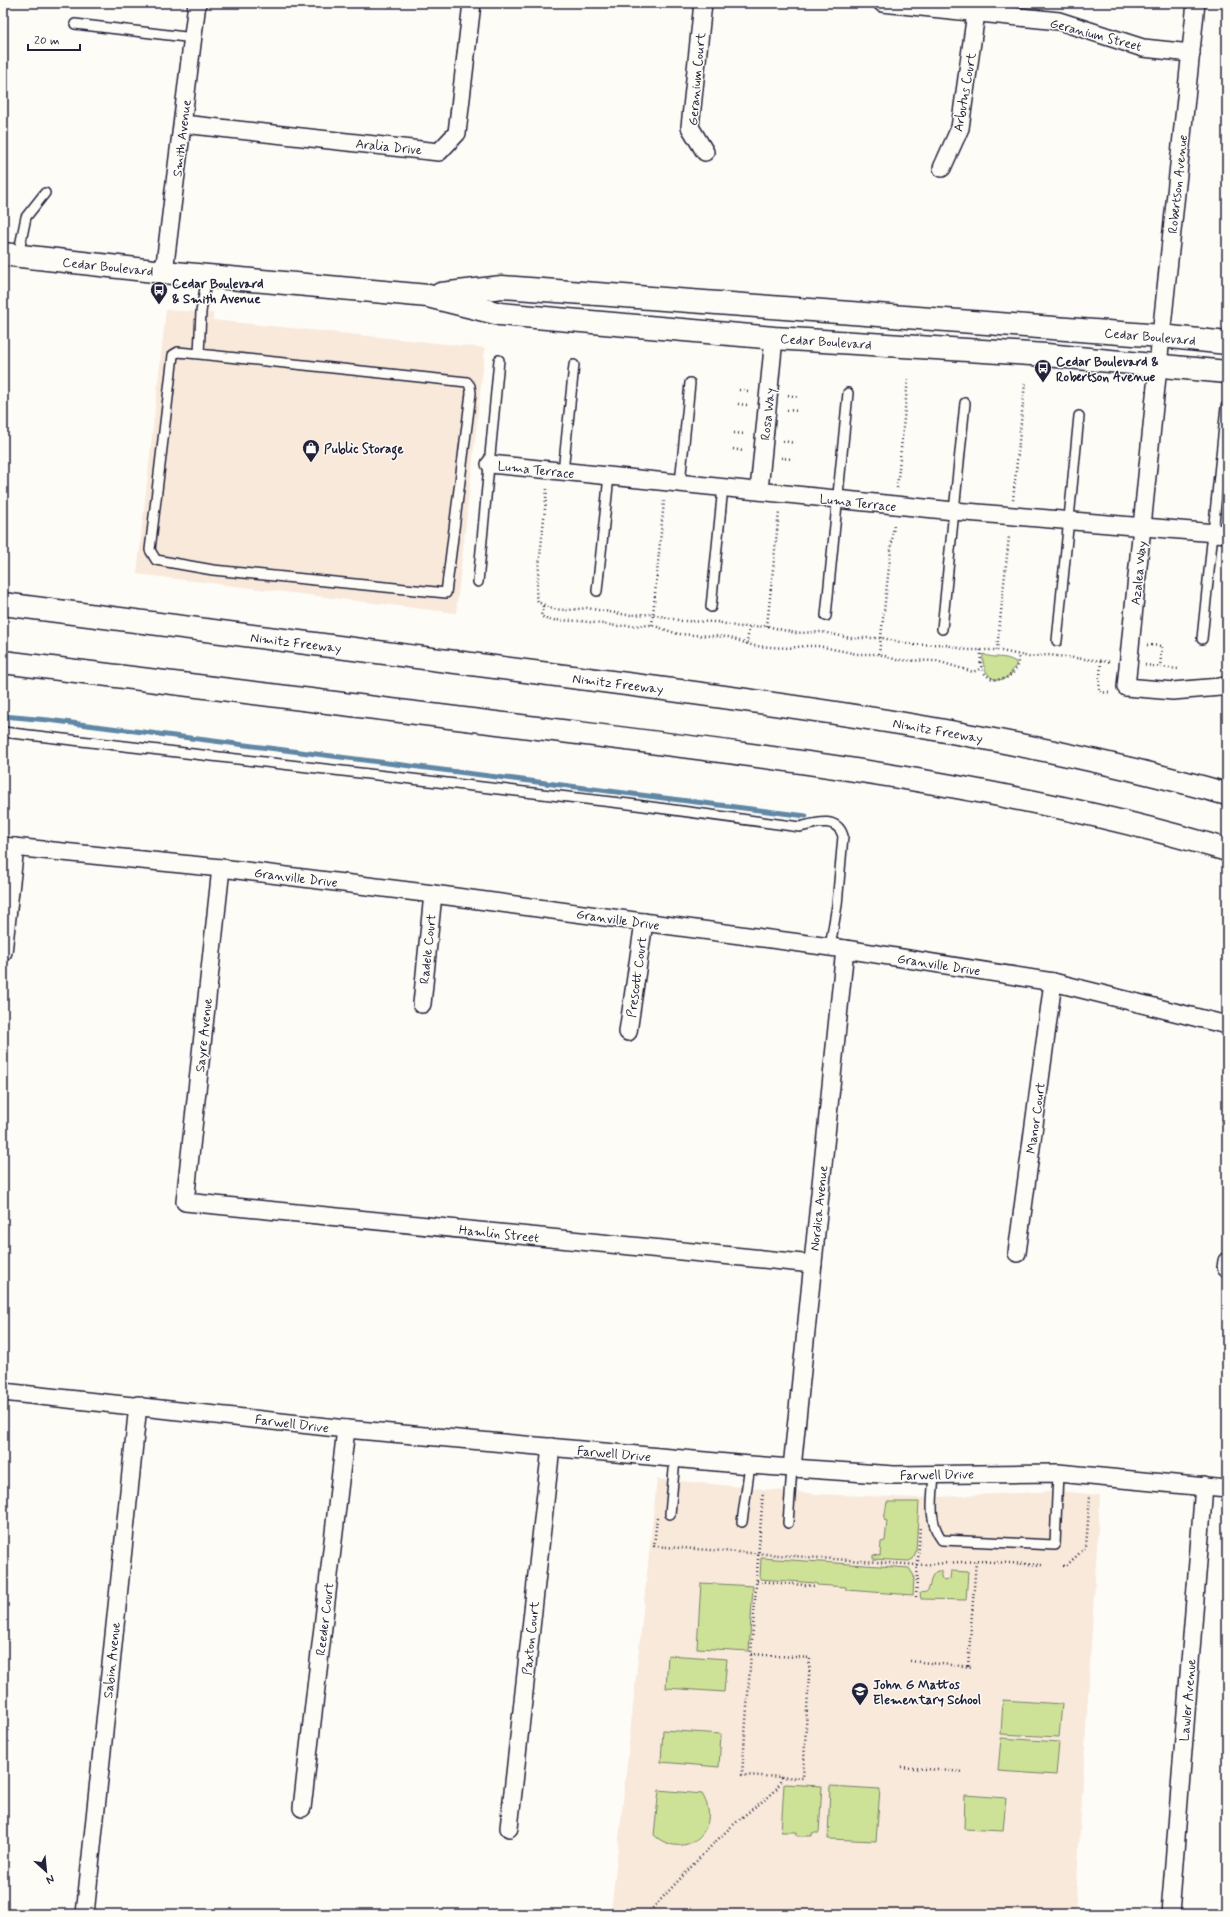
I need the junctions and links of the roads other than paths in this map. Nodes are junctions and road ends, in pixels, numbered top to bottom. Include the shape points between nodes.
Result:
1 (197, 3) edge
2 (472, 3) edge
3 (703, 3) edge
4 (882, 3) edge
5 (1196, 3) edge
6 (976, 13) junction
7 (75, 24) dead end
8 (194, 38) junction
9 (1191, 53) junction
10 (183, 124) junction
11 (705, 152) dead end
12 (942, 168) dead end
13 (45, 193) dead end
14 (11, 255) edge
15 (164, 272) junction
16 (207, 276) junction
17 (428, 296) junction
18 (1161, 336) junction
19 (774, 338) junction
20 (1227, 343) edge
21 (199, 354) junction
22 (499, 360) dead end
23 (574, 365) dead end
24 (1158, 365) junction
25 (1227, 372) edge
26 (690, 383) dead end
27 (848, 393) dead end
28 (965, 402) dead end
29 (1226, 407) dead end
30 (1079, 416) dead end
31 (490, 464) junction
32 (563, 472) junction
33 (609, 476) junction
34 (680, 483) junction
35 (723, 487) junction
36 (759, 490) junction
37 (838, 500) junction
38 (954, 511) junction
39 (1068, 522) junction
40 (1142, 528) junction
41 (1220, 534) edge
42 (478, 582) dead end
43 (596, 591) dead end
44 (3, 604) edge
45 (711, 607) dead end
46 (826, 616) dead end
47 (942, 629) dead end
48 (1202, 639) dead end
49 (1057, 641) dead end
50 (3, 662) edge
51 (1224, 686) edge
52 (3, 732) edge
53 (1227, 794) edge
54 (9, 846) edge
55 (1227, 850) edge
56 (221, 868) junction
57 (433, 894) junction
58 (644, 922) junction
59 (837, 948) junction
60 (3, 952) edge
61 (1053, 982) junction
62 (422, 1004) dead end
63 (1227, 1025) edge
64 (628, 1032) dead end
65 (185, 1202) joint
66 (1017, 1253) dead end
67 (813, 1264) junction
68 (3, 1392) edge
69 (138, 1405) junction
70 (346, 1429) junction
71 (551, 1447) junction
72 (676, 1459) junction
73 (750, 1465) junction
74 (792, 1468) junction
75 (1058, 1473) junction
76 (934, 1474) junction
77 (1204, 1486) junction
78 (1227, 1489) edge
79 (670, 1514) dead end
80 (742, 1522) dead end
81 (788, 1523) dead end
82 (302, 1808) dead end
83 (509, 1828) dead end
84 (85, 1914) edge
85 (1170, 1914) edge

1 - 8 street, Smith Avenue
2 - 10 street, Aralia Drive via 457,133 439,152
3 - 11 street, Geranium Court via 690,127
4 - 6 street, Geranium Street
5 - 9 street, Robertson Avenue
6 - 9 street, Geranium Street via 1058,21 1143,48
6 - 12 street, Arbutus Court via 960,128
7 - 8 lane
8 - 10 street, Smith Avenue
9 - 18 street, Robertson Avenue
10 - 15 street, Smith Avenue
13 - 14 lane via 26,217
14 - 15 main road, Cedar Boulevard
15 - 16 main road, Cedar Boulevard
16 - 17 main road, Cedar Boulevard
16 - 21 lane via 201,312
17 - 18 main road, Cedar Boulevard via 502,287
17 - 19 main road, Cedar Boulevard via 500,314
18 - 20 main road, Cedar Boulevard
18 - 24 street, Robertson Avenue
19 - 24 main road, Cedar Boulevard via 1046,354
19 - 36 street, Rosa Way
21 - 21 lane via 468,382 471,393 446,593 220,571 156,560 150,550 173,355 178,352
22 - 31 lane
23 - 32 lane
24 - 25 main road, Cedar Boulevard
24 - 40 street, Azalea Way
26 - 34 lane
27 - 37 lane
28 - 38 lane
29 - 41 lane
30 - 39 lane
31 - 32 street, Luma Terrace
31 - 42 lane
32 - 33 street, Luma Terrace
33 - 34 street, Luma Terrace
33 - 43 lane
34 - 35 street, Luma Terrace
35 - 36 street, Luma Terrace
35 - 45 lane
36 - 37 street, Luma Terrace
37 - 38 street, Luma Terrace
37 - 46 lane
38 - 39 street, Luma Terrace
38 - 47 lane
39 - 40 street, Luma Terrace
39 - 49 lane
40 - 41 street, Luma Terrace
40 - 51 street, Azalea Way via 1126,687 1173,691
41 - 48 lane
44 - 53 main road, Nimitz Freeway via 708,694 867,717 1027,746
50 - 55 main road via 862,770 1018,798 1173,834
52 - 59 lane via 629,804 800,827 820,822 835,824 841,829 843,836 837,905
54 - 56 street, Granville Drive
54 - 60 street
56 - 57 street, Granville Drive
56 - 65 street, Sayre Avenue
57 - 58 street, Granville Drive
57 - 62 street, Radele Court
58 - 59 street, Granville Drive
58 - 64 street, Prescott Court
59 - 61 street, Granville Drive
59 - 67 street, Nordica Avenue
61 - 63 street, Granville Drive
61 - 66 street, Manor Court
65 - 67 street, Hamlin Street
67 - 74 street, Nordica Avenue
68 - 69 street, Farwell Drive
69 - 70 street, Farwell Drive
69 - 84 street, Sabin Avenue
70 - 71 street, Farwell Drive
70 - 82 street, Reeder Court
71 - 72 street, Farwell Drive
71 - 83 street, Paxton Court
72 - 73 street, Farwell Drive
72 - 79 lane
73 - 74 street, Farwell Drive
73 - 80 lane
74 - 76 street, Farwell Drive via 894,1475
74 - 81 lane
75 - 76 street, Farwell Drive
75 - 76 lane via 1055,1545 942,1540 932,1520
75 - 77 street, Farwell Drive
77 - 78 street, Farwell Drive
77 - 85 street, Lawler Avenue

